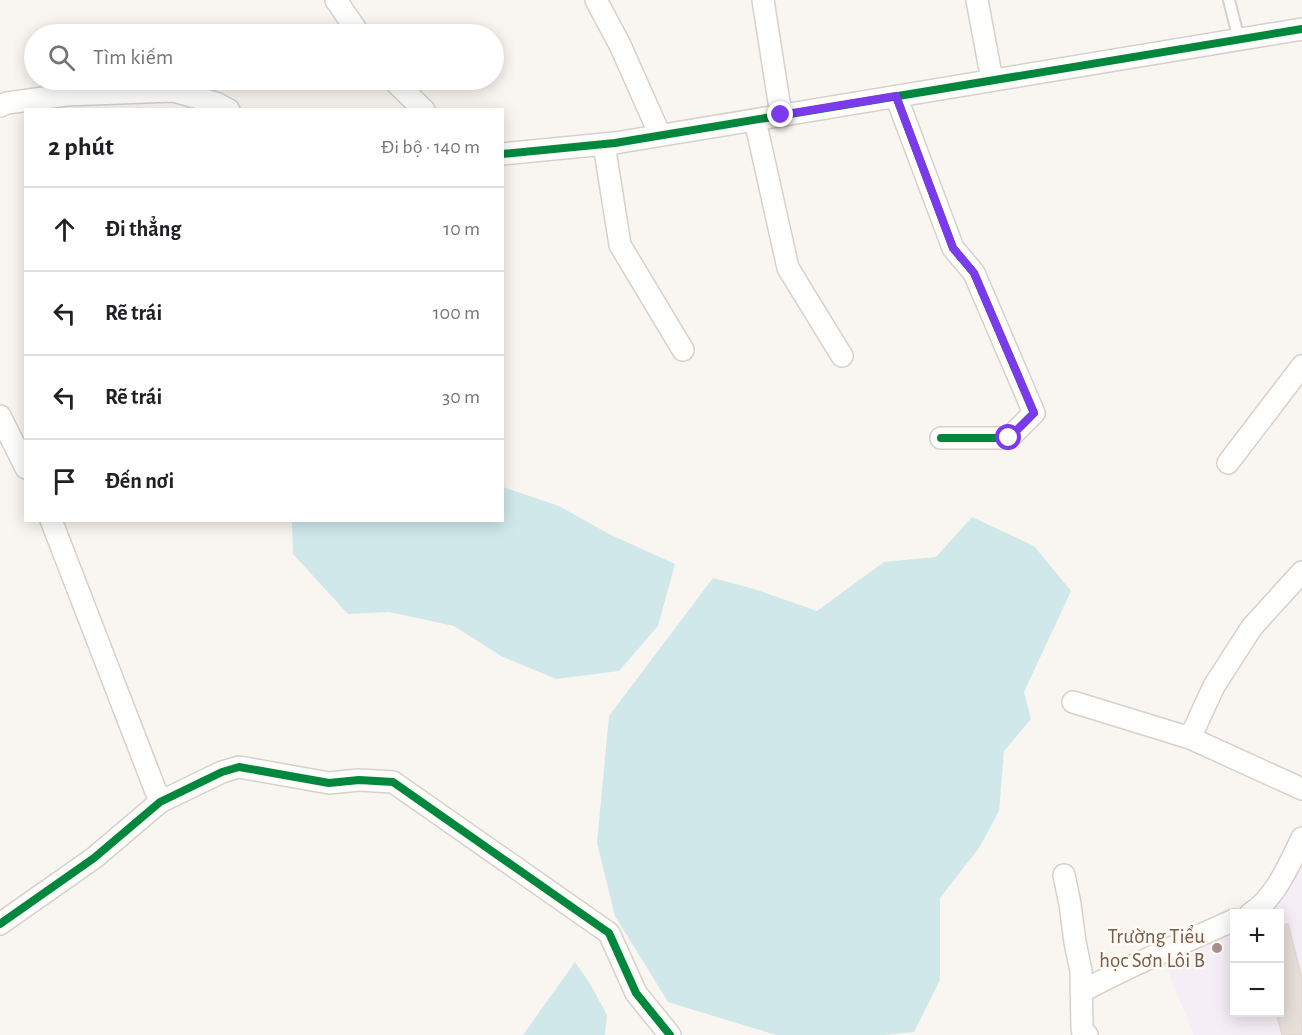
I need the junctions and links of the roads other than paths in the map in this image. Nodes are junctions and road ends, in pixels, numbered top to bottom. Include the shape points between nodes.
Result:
1 (336, 0) edge
2 (596, 0) edge
3 (763, 0) edge
4 (977, 0) edge
5 (1229, 0) edge
6 (352, 24) edge
7 (1302, 30) edge
8 (1239, 40) junction
9 (992, 80) junction
10 (403, 90) edge
11 (896, 96) junction
12 (0, 106) edge
13 (225, 108) edge
14 (422, 108) edge
15 (781, 115) junction
16 (754, 120) junction
17 (660, 135) junction
18 (604, 144) junction
19 (504, 154) edge
20 (683, 350) dead end
21 (842, 356) dead end
22 (1302, 366) edge
23 (0, 416) edge
24 (941, 438) dead end
25 (1228, 463) dead end
26 (24, 464) edge
27 (52, 522) edge
28 (1302, 572) edge
29 (1073, 702) dead end
30 (1190, 738) junction
31 (1302, 789) edge
32 (160, 802) junction
33 (1302, 838) edge
34 (1064, 875) dead end
35 (1256, 909) edge
36 (1230, 922) edge
37 (0, 924) edge
38 (1081, 992) junction
39 (670, 1035) edge
40 (1086, 1035) edge

1 - 6 street
2 - 17 street
3 - 15 street
4 - 9 street
5 - 8 lane
7 - 8 street
8 - 9 street
9 - 11 street
10 - 14 street
11 - 15 street
11 - 24 street via 953,248 974,273 1034,413 1009,438
12 - 13 street via 66,95 173,91
15 - 16 street
16 - 17 street
16 - 21 street via 788,268
17 - 18 street
18 - 19 street
18 - 20 street via 620,246
22 - 25 street
23 - 26 street
27 - 32 street
28 - 30 street via 1252,627 1214,686
29 - 30 street
30 - 31 street
32 - 37 street via 94,858
32 - 39 street via 239,767 329,783 393,782 609,933 636,993
33 - 35 street via 1274,890
34 - 38 street via 1081,970
36 - 38 street
38 - 40 street via 1082,1030

